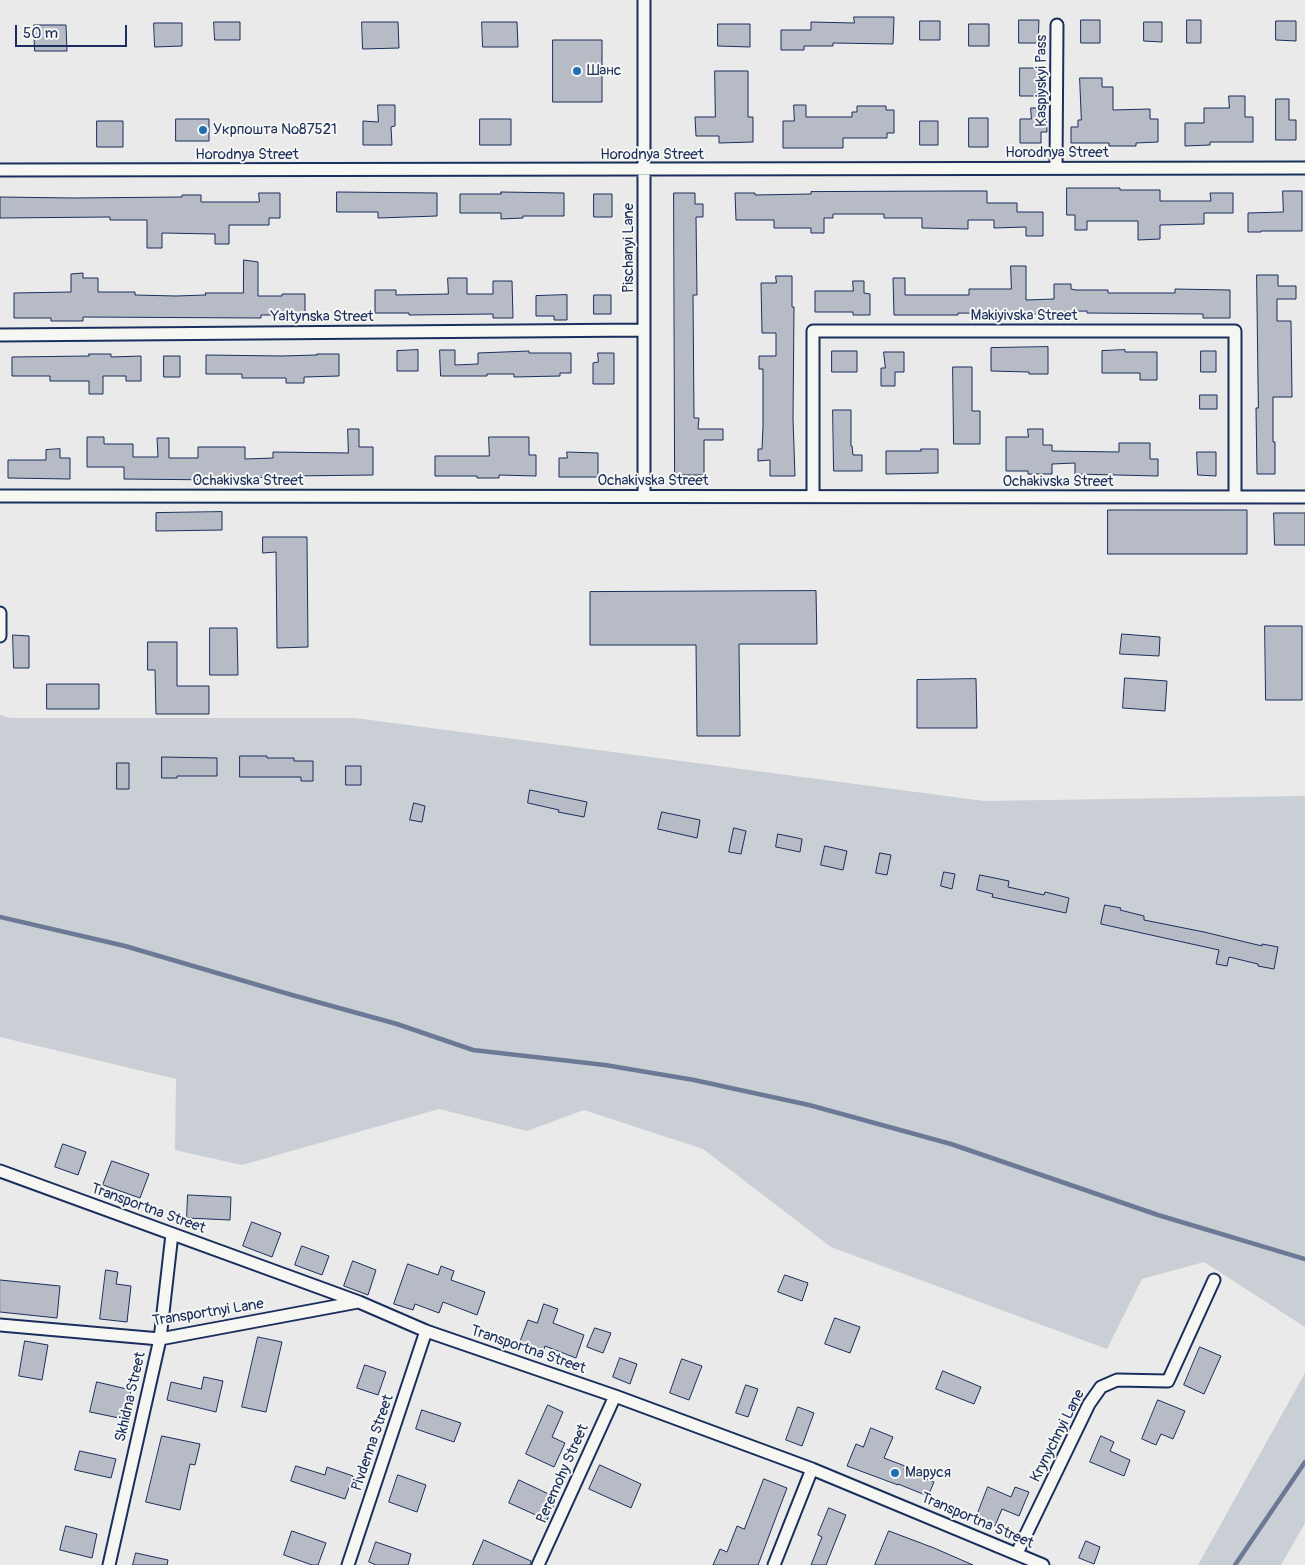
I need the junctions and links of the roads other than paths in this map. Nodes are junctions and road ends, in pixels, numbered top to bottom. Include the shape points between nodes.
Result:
1 (644, 0) edge
2 (1057, 25) dead end
3 (1056, 168) junction
4 (1305, 168) edge
5 (0, 170) edge
6 (644, 170) junction
7 (644, 330) junction
8 (0, 334) edge
9 (0, 496) edge
10 (644, 496) junction
11 (813, 496) junction
12 (1235, 497) junction
13 (1305, 497) edge
14 (0, 613) edge
15 (0, 636) edge
16 (0, 1171) edge
17 (172, 1234) junction
18 (1214, 1280) dead end
19 (360, 1302) junction
20 (0, 1325) edge
21 (426, 1331) junction
22 (160, 1339) junction
23 (615, 1396) junction
24 (812, 1469) junction
25 (1017, 1553) junction
26 (109, 1565) edge
27 (348, 1565) edge
28 (538, 1565) edge
29 (774, 1565) edge
30 (1043, 1565) edge

1 - 6 street, Pischanyi Lane
2 - 3 street, Kaspiyskyi Pass
3 - 4 street, Horodnya Street
3 - 6 street, Horodnya Street
5 - 6 street, Horodnya Street
6 - 7 street, Pischanyi Lane
7 - 8 street, Yaltynska Street
7 - 10 street, Pischanyi Lane
9 - 10 street, Ochakivska Street
10 - 11 street, Ochakivska Street
11 - 12 street, Ochakivska Street
11 - 12 street, Makiyivska Street via 812,331 1058,331 1235,332
12 - 13 street, Ochakivska Street
14 - 15 street
16 - 17 street, Transportna Street
17 - 19 street, Transportna Street
17 - 22 street, Skhidna Street
18 - 25 street, Krynychnyi Lane via 1168,1381 1117,1380 1101,1387 1089,1404
19 - 21 street, Transportna Street
19 - 22 street, Transportnyi Lane
20 - 22 street, Transportnyi Lane
21 - 23 street, Transportna Street
21 - 27 street, Pivdenna Street
22 - 26 street, Skhidna Street
23 - 24 street, Transportna Street
23 - 28 street, Peremohy Street
24 - 25 street, Transportna Street
24 - 29 street
25 - 30 street, Transportna Street

